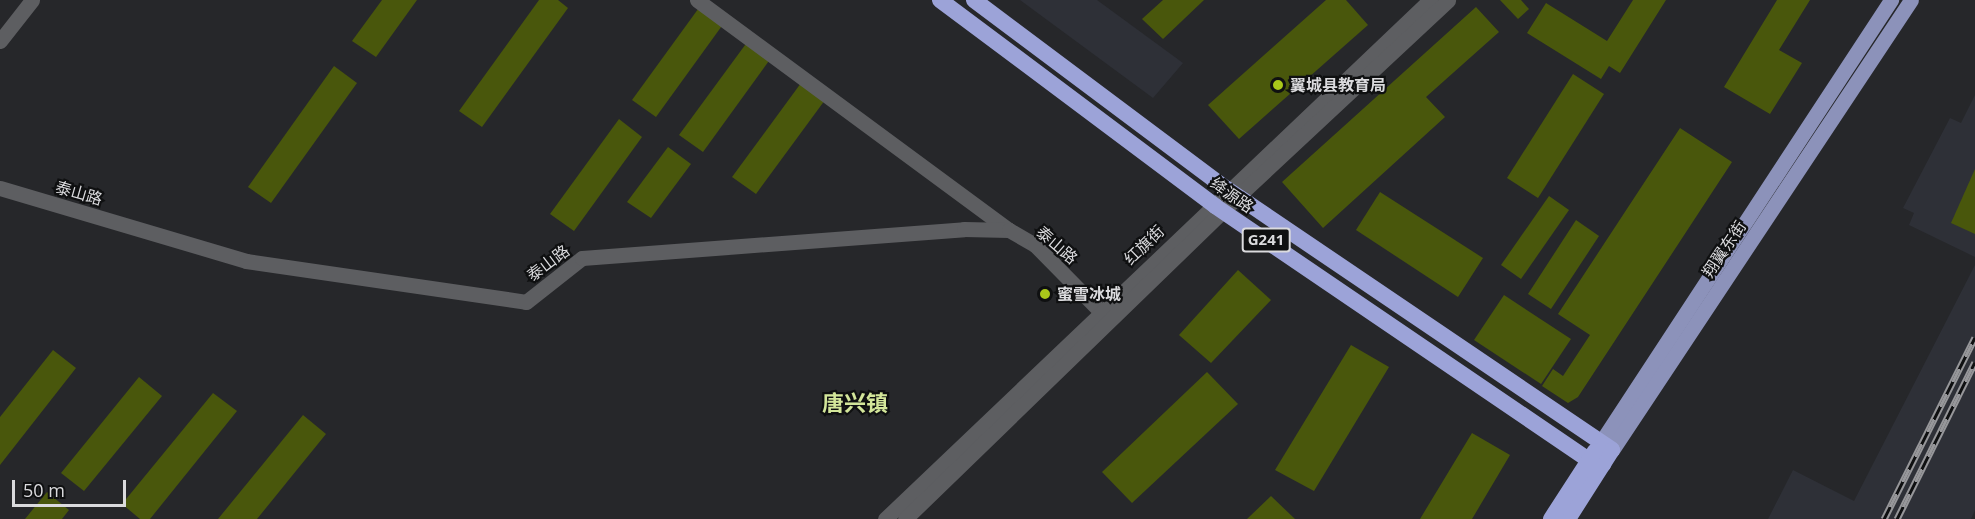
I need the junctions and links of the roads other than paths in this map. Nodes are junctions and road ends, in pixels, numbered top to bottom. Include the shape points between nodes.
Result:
1 (19, 0) edge
2 (32, 0) edge
3 (697, 0) edge
4 (940, 0) edge
5 (975, 0) edge
6 (1430, 0) edge
7 (1448, 0) edge
8 (1891, 0) edge
9 (1911, 0) edge
10 (0, 25) edge
11 (0, 41) edge
12 (0, 188) edge
13 (1233, 193) junction
14 (1218, 208) junction
15 (1009, 230) junction
16 (1101, 312) junction
17 (1602, 454) junction
18 (885, 519) edge
19 (905, 519) edge
20 (1551, 519) edge
21 (1568, 519) edge

1 - 10 main road
2 - 11 main road
3 - 15 main road
4 - 14 highway, 绛源路 / G241
5 - 13 highway, 绛源路 / G241
6 - 13 main road, 红旗街
7 - 13 main road, 红旗街
8 - 17 main road, 翔翼东街
9 - 17 main road, 翔翼东街
12 - 15 main road, 泰山路 via 246,261 526,302 582,258 964,229
13 - 14 main road, 红旗街
13 - 17 highway, 绛源路 / G241
14 - 16 main road, 红旗街
14 - 17 highway, 绛源路 / G241
14 - 19 main road, 红旗街
15 - 16 main road, 泰山路 via 1035,245
16 - 18 main road, 红旗街
17 - 20 highway, 翔翼东街
17 - 21 highway, 翔翼东街

